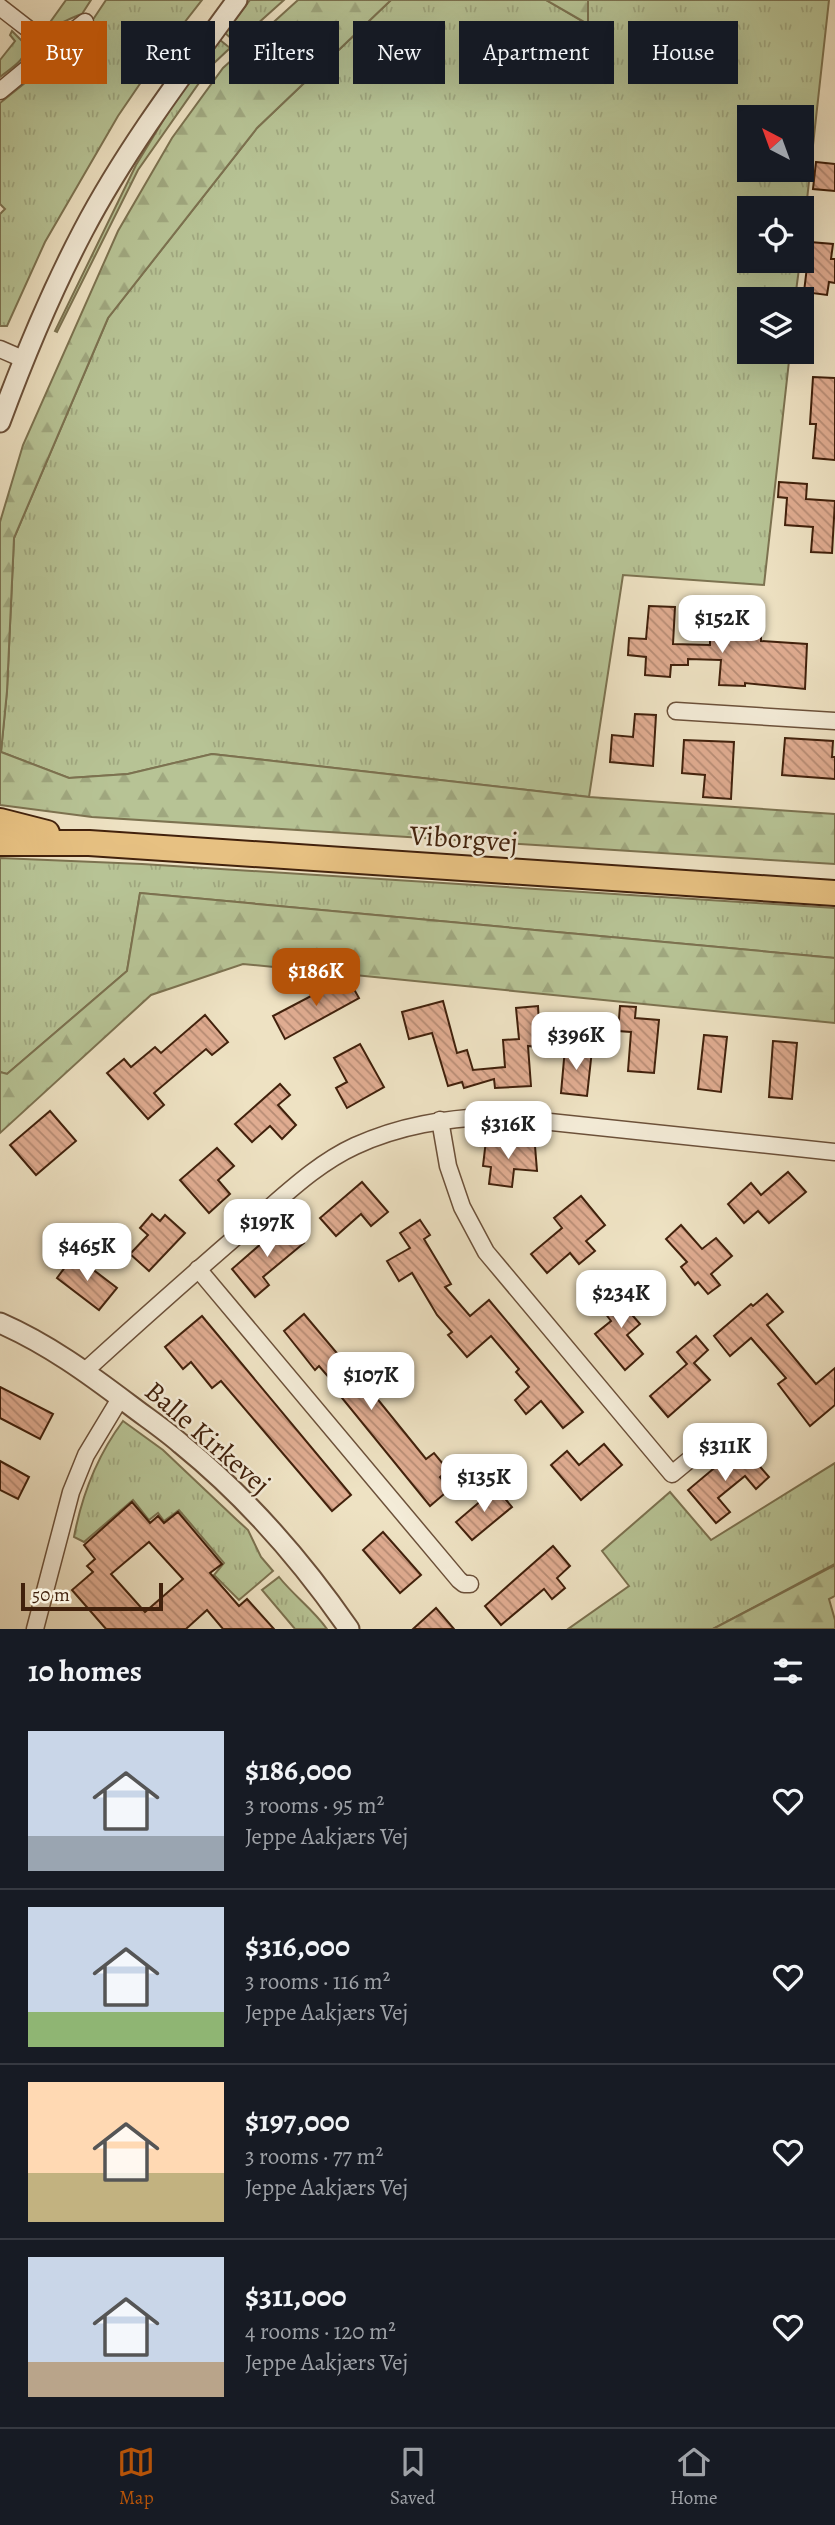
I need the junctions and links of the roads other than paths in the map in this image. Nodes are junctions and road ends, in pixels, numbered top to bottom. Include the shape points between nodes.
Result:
1 (237, 0) edge
2 (0, 7) edge
3 (21, 23) edge
4 (21, 74) edge
5 (0, 91) edge
6 (0, 349) edge
7 (23, 359) junction
8 (0, 422) edge
9 (676, 711) dead end
10 (835, 721) edge
11 (0, 821) edge
12 (0, 843) edge
13 (89, 843) junction
14 (835, 893) edge
15 (440, 1120) junction
16 (835, 1152) edge
17 (198, 1269) junction
18 (0, 1324) edge
19 (86, 1370) junction
20 (121, 1397) junction
21 (689, 1460) dead end
22 (470, 1584) dead end
23 (36, 1629) edge
24 (349, 1629) edge

1 - 7 street via 157,110 84,230
2 - 3 street
4 - 5 street
6 - 7 street
7 - 8 street
9 - 10 street
11 - 13 main road, Viborgvej
12 - 13 main road, Viborgvej
13 - 14 main road, Viborgvej
15 - 16 street via 494,1116
15 - 17 street via 352,1147 311,1172
15 - 21 street via 447,1166 486,1252 672,1474
17 - 19 street
17 - 22 street via 459,1580
18 - 19 street, Balle Kirkevej
19 - 20 street, Balle Kirkevej
20 - 23 street via 86,1455 71,1492
20 - 24 street, Balle Kirkevej via 237,1494

